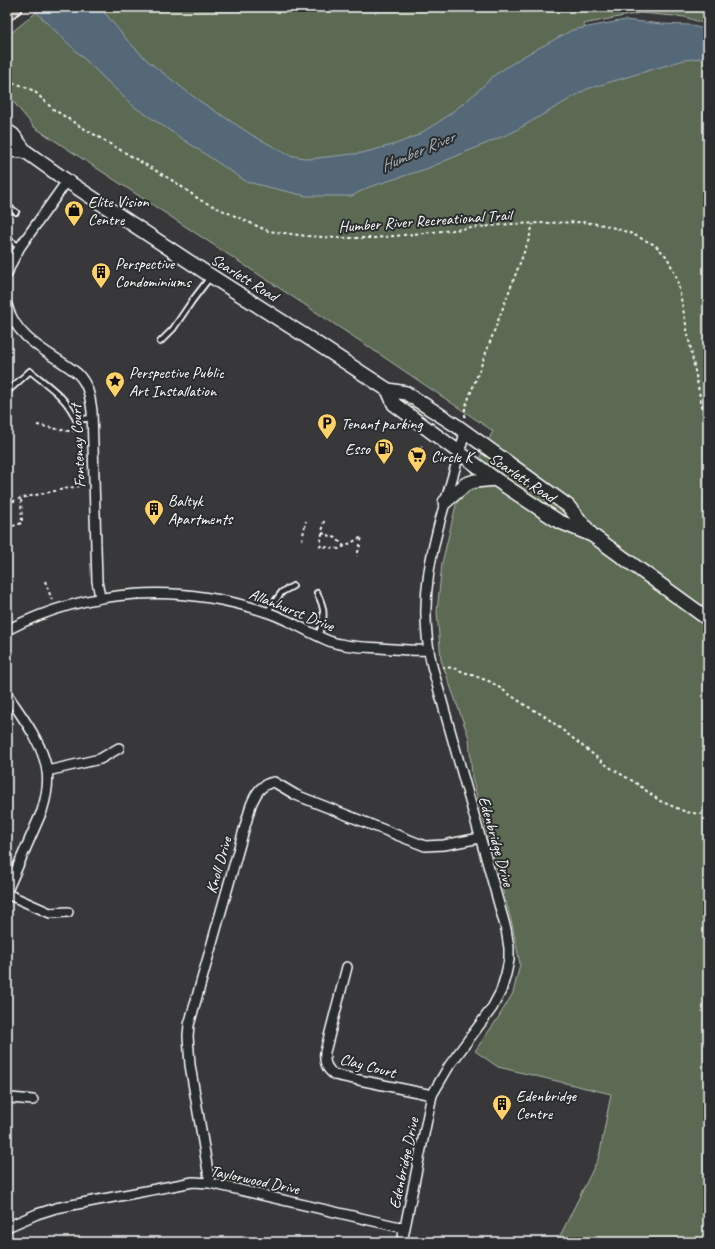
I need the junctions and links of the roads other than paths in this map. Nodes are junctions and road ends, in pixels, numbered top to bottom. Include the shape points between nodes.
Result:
1 (15, 7) edge
2 (7, 13) edge
3 (7, 131) edge
4 (7, 150) edge
5 (25, 151) junction
6 (66, 181) junction
7 (7, 206) edge
8 (16, 212) dead end
9 (7, 239) edge
10 (20, 247) junction
11 (7, 274) edge
12 (211, 276) junction
13 (7, 305) edge
14 (10, 325) edge
15 (160, 342) dead end
16 (388, 390) junction
17 (7, 392) edge
18 (92, 418) junction
19 (465, 432) junction
20 (460, 454) junction
21 (495, 479) junction
22 (445, 502) junction
23 (592, 535) junction
24 (293, 586) dead end
25 (317, 593) dead end
26 (100, 597) junction
27 (267, 612) junction
28 (708, 619) edge
29 (7, 630) edge
30 (318, 636) junction
31 (428, 650) junction
32 (7, 694) edge
33 (119, 748) dead end
34 (47, 771) junction
35 (480, 838) junction
36 (7, 893) edge
37 (68, 912) dead end
38 (347, 967) dead end
39 (432, 1095) junction
40 (7, 1096) edge
41 (33, 1100) dead end
42 (210, 1183) junction
43 (7, 1227) edge
44 (404, 1228) junction
45 (402, 1242) edge

1 - 2 main road
3 - 5 main road, Scarlett Road
4 - 5 main road
5 - 6 main road, Scarlett Road
6 - 10 street
6 - 12 main road, Scarlett Road
7 - 8 lane
9 - 10 lane
10 - 11 street
12 - 15 lane via 173,329
12 - 16 main road, Scarlett Road
13 - 14 street, Fontenay Court
14 - 18 street, Fontenay Court via 18,328 82,378 90,398
16 - 19 main road, Scarlett Road via 406,393
16 - 20 main road, Scarlett Road via 394,404
17 - 18 lane via 30,371 62,397 76,420
18 - 26 street, Fontenay Court
19 - 20 street, Edenbridge Drive
19 - 23 main road, Scarlett Road via 568,506
20 - 21 main road, Scarlett Road
20 - 22 street, Edenbridge Drive
21 - 22 main road via 475,480 466,484
21 - 23 main road, Scarlett Road via 558,521
22 - 31 street, Edenbridge Drive via 435,536 427,584
23 - 28 main road, Scarlett Road
24 - 27 lane via 282,592
25 - 30 lane via 324,614
26 - 27 street, Allanhurst Drive via 179,594 224,600
26 - 29 street, Allanhurst Drive via 56,609
27 - 30 street, Allanhurst Drive
30 - 31 street, Allanhurst Drive via 342,644 404,651
31 - 35 street, Edenbridge Drive
32 - 34 street via 40,749
33 - 34 street via 100,759
34 - 36 street via 46,799
35 - 39 street, Edenbridge Drive via 506,930 509,948 506,974 492,1008 449,1066
35 - 42 street, Knoll Drive via 425,846 296,795 274,782 260,788 251,804 189,1025 190,1065
36 - 37 street via 50,913
38 - 39 street, Clay Court via 325,1052 330,1072
39 - 44 street, Edenbridge Drive
40 - 41 street
42 - 43 street, Taylorwood Drive via 193,1182 56,1208
42 - 44 street, Taylorwood Drive
44 - 45 street, Edenbridge Drive

